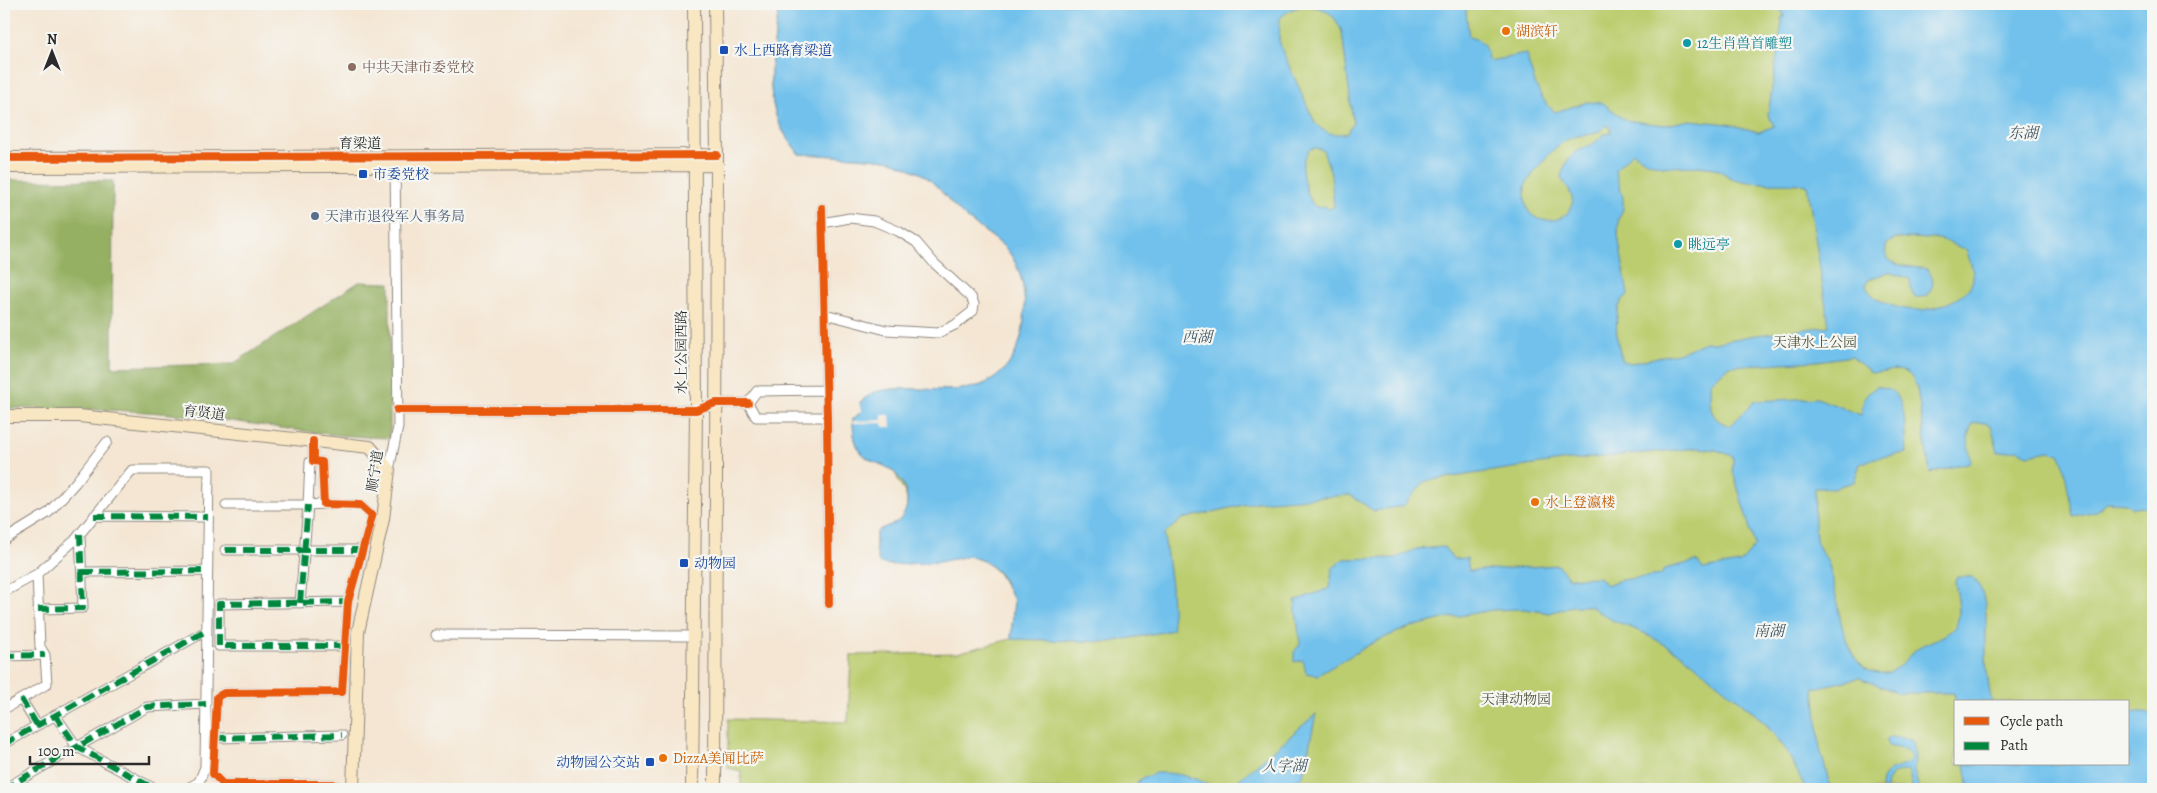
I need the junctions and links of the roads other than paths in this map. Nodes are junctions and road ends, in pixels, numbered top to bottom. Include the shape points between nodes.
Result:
1 (694, 4) edge
2 (715, 4) edge
3 (4, 158) edge
4 (395, 160) junction
5 (694, 160) junction
6 (717, 160) junction
7 (4, 167) edge
8 (822, 208) dead end
9 (822, 223) junction
10 (825, 314) junction
11 (826, 390) junction
12 (716, 403) junction
13 (748, 403) junction
14 (398, 410) junction
15 (696, 410) junction
16 (4, 416) edge
17 (827, 417) junction
18 (313, 441) junction
19 (107, 442) dead end
20 (314, 462) junction
21 (389, 470) junction
22 (324, 504) junction
23 (308, 505) junction
24 (226, 506) dead end
25 (94, 516) junction
26 (208, 517) junction
27 (80, 534) junction
28 (4, 540) edge
29 (225, 550) dead end
30 (304, 550) junction
31 (362, 550) junction
32 (208, 571) junction
33 (82, 572) junction
34 (37, 574) junction
35 (4, 592) edge
36 (348, 602) junction
37 (300, 603) junction
38 (829, 604) dead end
39 (38, 609) junction
40 (206, 631) junction
41 (436, 635) dead end
42 (694, 636) junction
43 (345, 646) junction
44 (46, 655) junction
45 (4, 656) edge
46 (21, 699) junction
47 (206, 704) junction
48 (4, 709) edge
49 (55, 715) junction
50 (37, 725) junction
51 (342, 735) dead end
52 (215, 738) junction
53 (4, 744) edge
54 (77, 747) junction
55 (4, 789) edge
56 (155, 789) edge
57 (186, 789) edge
58 (338, 789) edge
59 (353, 789) edge
60 (692, 789) edge
61 (715, 789) edge

1 - 5 street, 水上公园西路
2 - 6 street
3 - 4 street, 育梁道
4 - 5 street, 育梁道
4 - 7 street
4 - 14 street, 顺宁道
5 - 6 street, 育梁道
5 - 15 street, 水上公园西路
6 - 12 street
8 - 9 street
9 - 10 street
9 - 10 street via 850,218 898,230 916,242 971,297 974,304 973,311 954,326 938,333 886,330
10 - 11 street
11 - 13 street via 757,391
11 - 17 street
12 - 13 street
12 - 15 street
12 - 61 street
13 - 17 street via 756,417
14 - 15 street
14 - 21 street, 顺宁道 via 398,427
15 - 42 street, 水上公园西路
16 - 18 street, 育贤道 via 79,416
17 - 38 street
18 - 20 street
18 - 21 street, 育贤道 via 370,447
19 - 28 street via 48,513
20 - 22 street via 322,462
20 - 23 street via 310,462
21 - 59 street, 顺宁道 via 383,519 358,632
22 - 23 street
22 - 31 street via 360,505 372,516
23 - 24 street
23 - 30 street
25 - 26 street
25 - 26 street via 132,470 209,470
25 - 27 street
26 - 32 street
27 - 33 street
27 - 34 street
29 - 30 street
30 - 31 street
30 - 37 street
31 - 36 street
32 - 33 street
32 - 40 street
33 - 39 street via 83,608
34 - 35 street
34 - 39 street
36 - 37 street
36 - 43 street
37 - 43 street via 219,604 219,646
39 - 44 street via 40,647
40 - 47 street
40 - 49 street
41 - 42 street
42 - 60 street, 水上公园西路
43 - 52 street via 342,692 224,693 217,697
44 - 45 street
44 - 46 street via 47,684
46 - 48 street
46 - 50 street
47 - 54 street via 148,707
47 - 57 street via 205,767 199,782
49 - 50 street
49 - 54 street
50 - 53 street
51 - 52 street
52 - 58 street via 213,774 223,784 334,784
54 - 55 street
54 - 56 street

